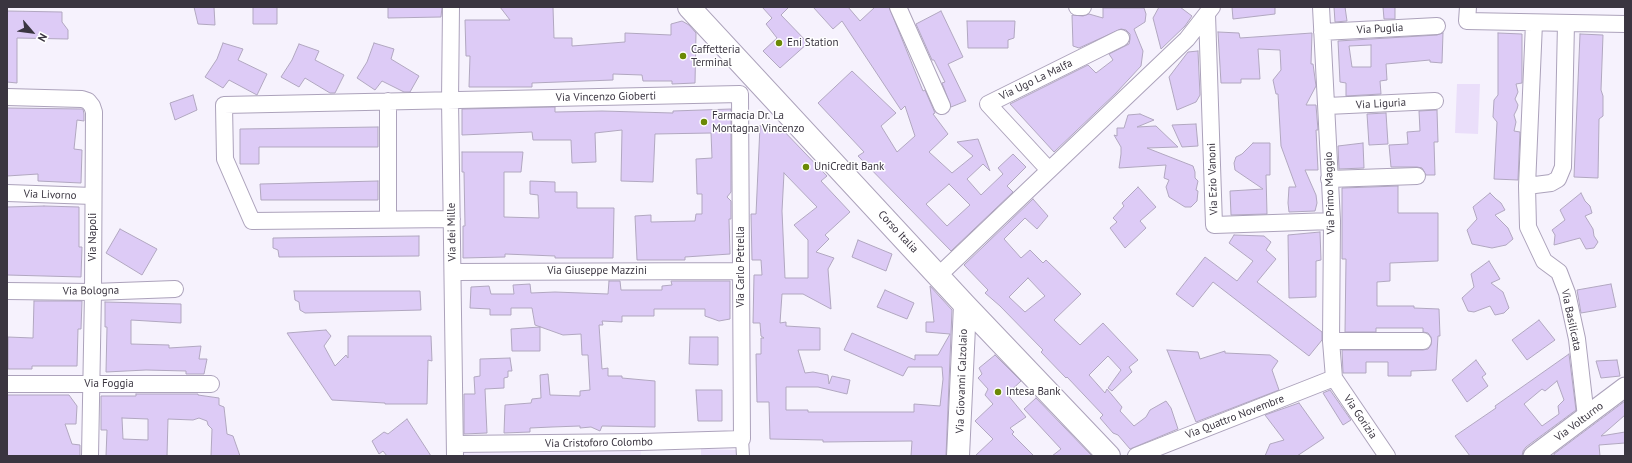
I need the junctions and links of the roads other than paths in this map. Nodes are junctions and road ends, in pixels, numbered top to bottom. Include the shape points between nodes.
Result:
1 (451, 7) edge
2 (689, 7) edge
3 (898, 7) edge
4 (1077, 7) edge
5 (1083, 7) edge
6 (1321, 7) edge
7 (1468, 7) edge
8 (1209, 10) edge
9 (1534, 23) junction
10 (1566, 23) junction
11 (1625, 24) edge
12 (1437, 26) dead end
13 (1322, 32) junction
14 (1121, 38) dead end
15 (753, 76) junction
16 (740, 94) junction
17 (7, 97) edge
18 (450, 100) junction
19 (388, 101) junction
20 (1435, 101) dead end
21 (942, 106) dead end
22 (1327, 106) junction
23 (1048, 170) junction
24 (1417, 176) dead end
25 (1329, 179) junction
26 (1527, 186) junction
27 (7, 193) edge
28 (93, 196) junction
29 (388, 219) junction
30 (452, 219) junction
31 (1332, 221) junction
32 (741, 271) junction
33 (452, 272) junction
34 (938, 276) junction
35 (175, 289) dead end
36 (7, 291) edge
37 (93, 292) junction
38 (965, 305) junction
39 (1331, 341) junction
40 (1423, 341) dead end
41 (1334, 378) junction
42 (7, 384) edge
43 (91, 384) junction
44 (211, 384) dead end
45 (1625, 387) edge
46 (1586, 417) junction
47 (742, 439) junction
48 (455, 450) edge
49 (1542, 453) edge
50 (90, 456) edge
51 (743, 456) edge
52 (958, 456) edge
53 (1109, 456) edge
54 (1136, 456) edge
55 (1387, 456) edge

1 - 18 street, Via dei Mille
2 - 15 main road, Corso Italia
3 - 21 street
4 - 5 street
6 - 13 street, Via Primo Maggio
7 - 9 street via 1468,21
8 - 23 street via 1187,39
8 - 31 street, Via Ezio Vanoni via 1214,225
9 - 10 street
9 - 26 street, Via Basilicata
10 - 11 street
10 - 26 street via 1563,167 1558,179 1551,183
12 - 13 street, Via Puglia
13 - 22 street, Via Primo Maggio
14 - 23 street, Via Ugo La Malfa via 988,104
15 - 16 street
15 - 34 main road, Corso Italia
16 - 18 street, Via Vincenzo Gioberti
16 - 32 street, Via Carlo Petrella
17 - 28 street, Via Napoli via 82,98 88,101 94,112
18 - 19 street, Via Vincenzo Gioberti
18 - 30 street, Via dei Mille
19 - 29 street
19 - 29 street, Via Vincenzo Gioberti via 224,105 225,159 252,221
20 - 22 street, Via Liguria
22 - 25 street, Via Primo Maggio
23 - 34 street
24 - 25 street
25 - 31 street, Via Primo Maggio
26 - 46 street, Via Basilicata via 1528,228 1544,261 1558,272 1567,293 1577,339
27 - 28 street, Via Livorno
28 - 37 street, Via Napoli
29 - 30 street
30 - 33 street, Via dei Mille
31 - 39 street, Via Primo Maggio
32 - 33 street, Via Giuseppe Mazzini
32 - 47 street, Via Carlo Petrella
33 - 48 street, Via dei Mille
34 - 38 main road, Corso Italia
35 - 37 street, Via Bologna
36 - 37 street, Via Bologna
37 - 43 street, Via Napoli
38 - 52 main road, Via Giovanni Calzolaio
38 - 53 main road, Corso Italia
39 - 40 street
39 - 41 street, Via Primo Maggio
41 - 54 street, Via Quattro Novembre
41 - 55 street, Via Gorizia
42 - 43 street, Via Foggia
43 - 44 street, Via Foggia
43 - 50 street, Via Napoli
45 - 46 street, Via Volturno
46 - 49 street, Via Volturno
47 - 48 street, Via Cristoforo Colombo
47 - 51 street

